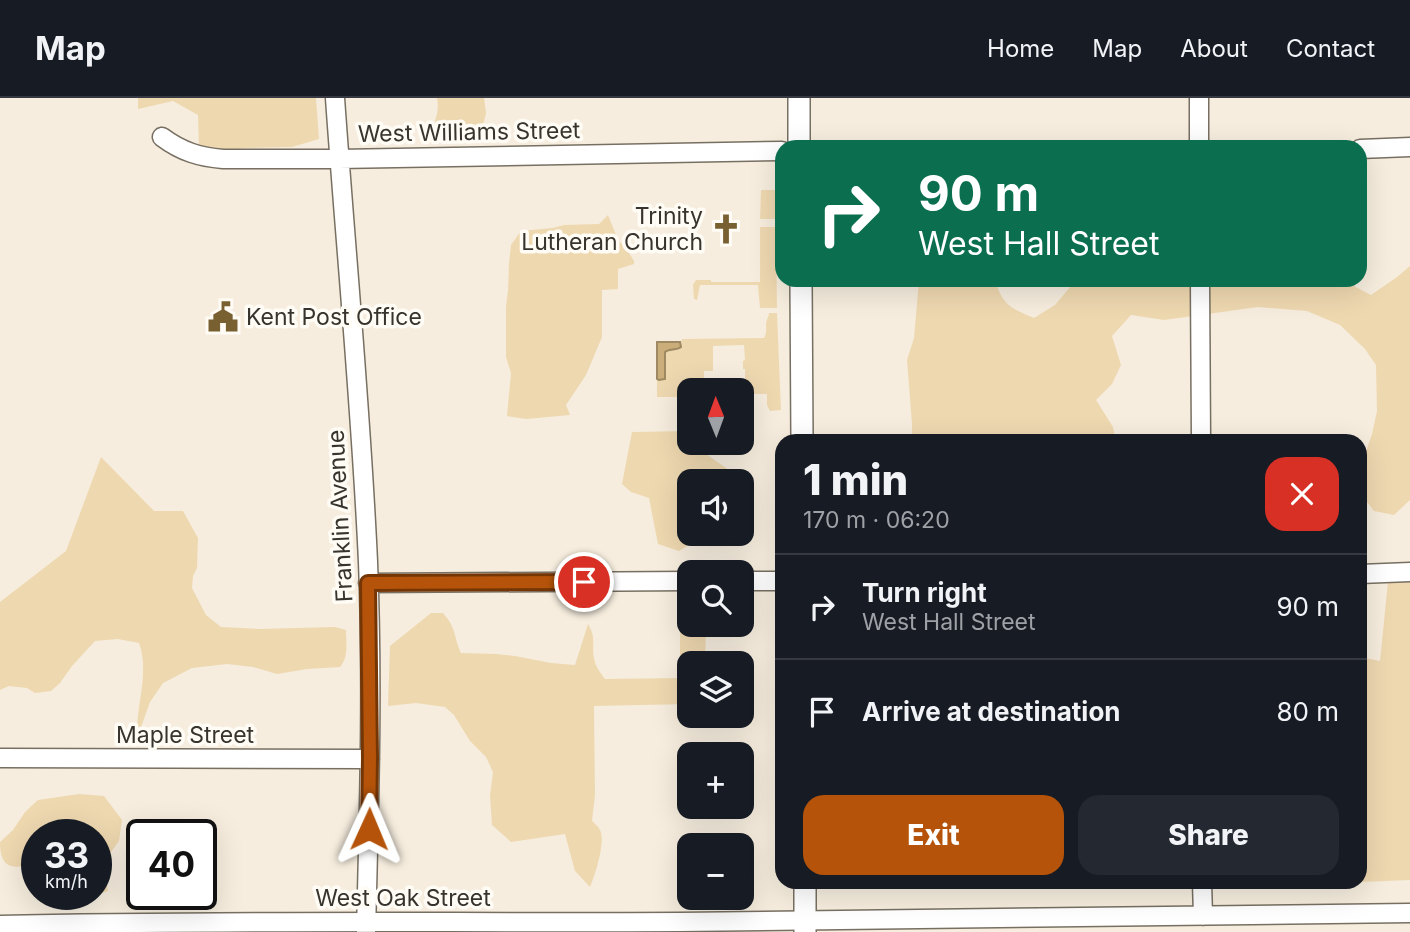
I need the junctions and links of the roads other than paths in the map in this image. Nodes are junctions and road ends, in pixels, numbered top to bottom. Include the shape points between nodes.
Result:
1 (335, 98) edge
2 (799, 98) edge
3 (1199, 98) edge
4 (162, 137) dead end
5 (799, 140) edge
6 (1199, 140) edge
7 (1410, 147) edge
8 (1367, 149) edge
9 (775, 151) edge
10 (340, 159) junction
11 (801, 287) edge
12 (1200, 287) edge
13 (802, 434) edge
14 (1201, 434) edge
15 (1410, 572) edge
16 (1367, 574) edge
17 (677, 581) edge
18 (754, 581) edge
19 (775, 581) edge
20 (368, 583) junction
21 (0, 758) edge
22 (370, 758) junction
23 (805, 889) edge
24 (1202, 889) edge
25 (1410, 913) edge
26 (1203, 916) junction
27 (0, 925) edge
28 (805, 927) edge
29 (367, 928) edge

1 - 10 street, Franklin Avenue
2 - 5 main road
3 - 6 street
4 - 10 street, West Williams Street via 190,154 207,158
7 - 8 street
9 - 10 street, West Williams Street
10 - 20 street, Franklin Avenue
11 - 13 main road
12 - 14 street
15 - 16 street
17 - 20 street
18 - 19 street
20 - 22 street, Franklin Avenue
21 - 22 street, Maple Street
22 - 29 street, Franklin Avenue
23 - 28 main road
24 - 26 street
25 - 26 street, West Oak Street
26 - 28 street, West Oak Street
27 - 29 street, West Oak Street via 140,922
28 - 29 street, West Oak Street

